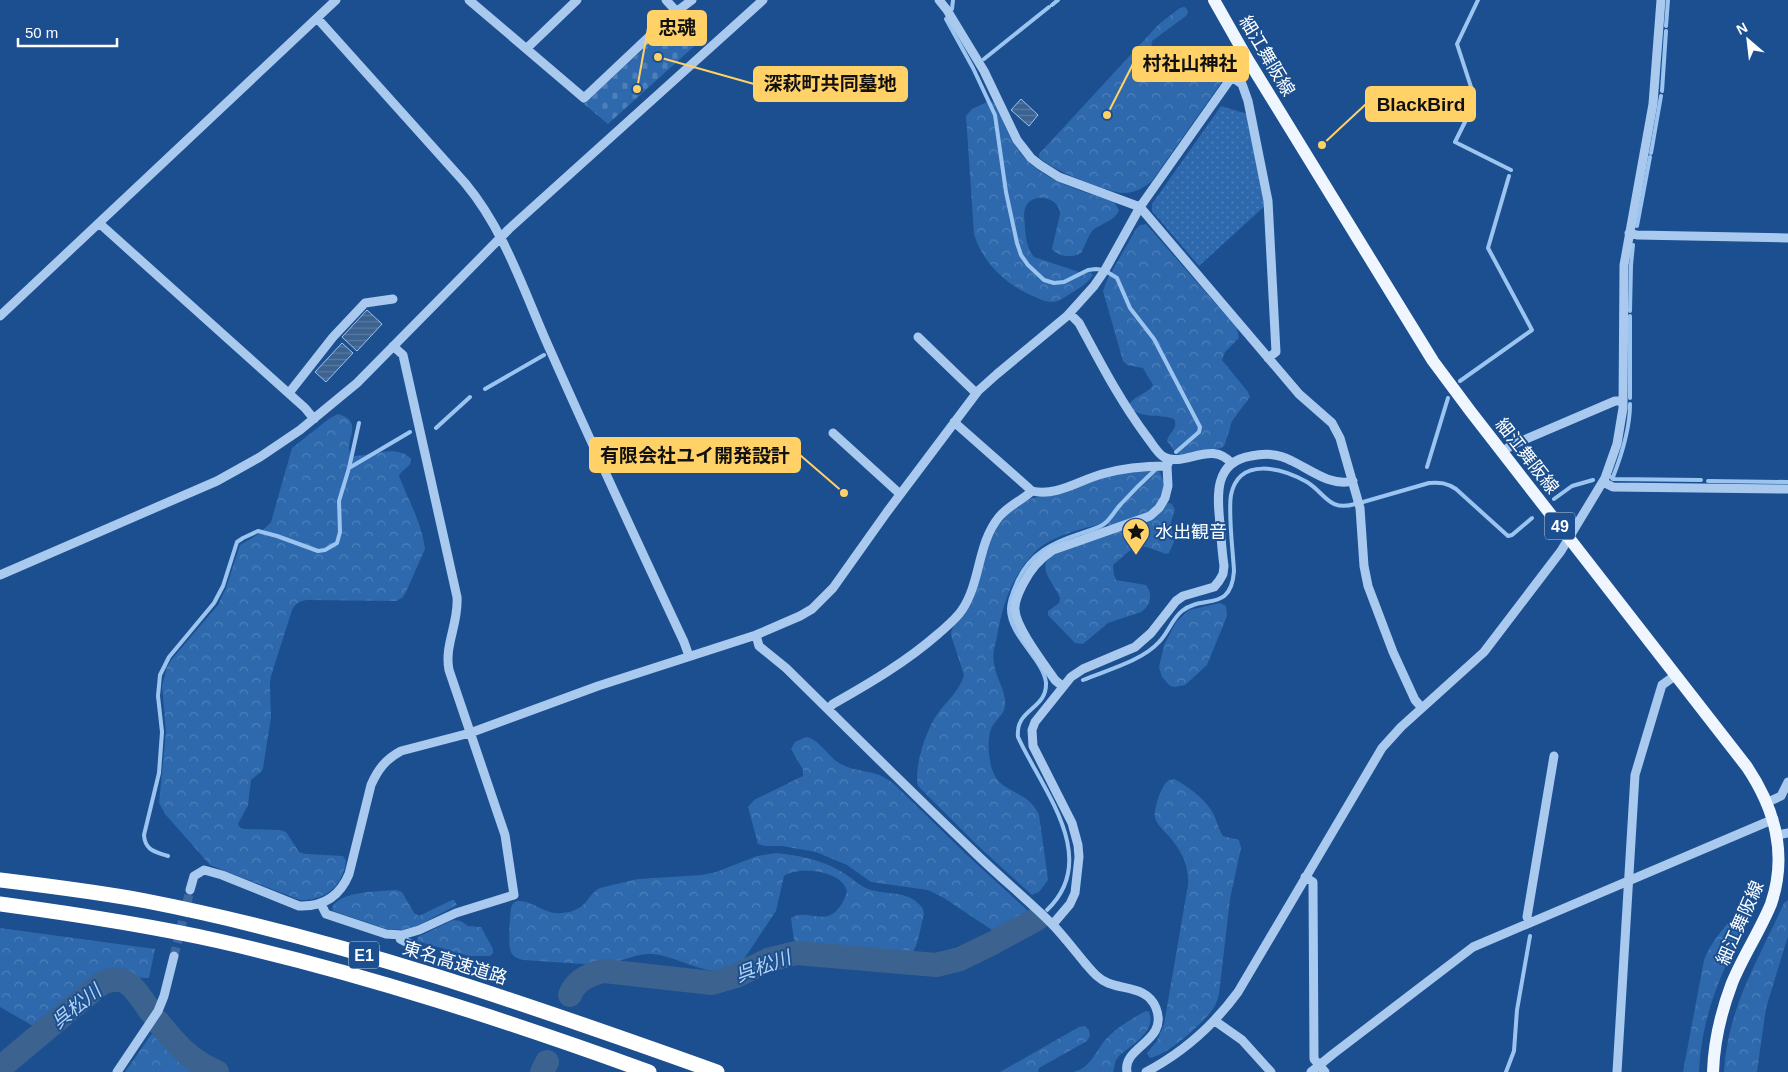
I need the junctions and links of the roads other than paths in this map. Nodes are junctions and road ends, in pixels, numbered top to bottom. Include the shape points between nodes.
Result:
1 (336, 0) edge
2 (469, 0) edge
3 (577, 0) edge
4 (666, 0) edge
5 (692, 0) edge
6 (763, 0) edge
7 (939, 0) edge
8 (1214, 0) edge
9 (1661, 0) edge
10 (677, 12) junction
11 (317, 18) junction
12 (526, 49) junction
13 (1249, 63) junction
14 (1232, 77) junction
15 (1140, 207) junction
16 (99, 223) junction
17 (1628, 233) junction
18 (501, 236) junction
19 (1788, 238) edge
20 (393, 299) dead end
21 (1070, 314) junction
22 (0, 316) edge
23 (918, 337) dead end
24 (394, 346) junction
25 (1268, 358) junction
26 (289, 393) junction
27 (976, 394) junction
28 (1623, 401) junction
29 (314, 419) junction
30 (954, 422) junction
31 (833, 433) dead end
32 (1502, 452) junction
33 (1168, 463) junction
34 (1232, 464) junction
35 (1353, 481) junction
36 (1603, 482) junction
37 (1788, 489) edge
38 (1032, 491) junction
39 (900, 494) junction
40 (1570, 538) junction
41 (0, 575) edge
42 (756, 634) junction
43 (689, 656) junction
44 (1676, 675) junction
45 (1062, 686) junction
46 (1422, 708) junction
47 (828, 709) junction
48 (470, 733) junction
49 (1554, 756) dead end
50 (1788, 782) edge
51 (1768, 802) junction
52 (1774, 819) junction
53 (1783, 834) edge
54 (1305, 877) junction
55 (0, 880) edge
56 (1629, 880) junction
57 (190, 890) tunnel mouth
58 (0, 904) edge
59 (321, 904) junction
60 (1530, 923) junction
61 (1052, 924) junction
62 (400, 935) junction
63 (412, 945) dead end
64 (174, 956) tunnel mouth
65 (1215, 1021) junction
66 (1322, 1069) edge
67 (117, 1072) edge
68 (648, 1072) edge
69 (716, 1072) edge
70 (1127, 1072) edge
71 (1146, 1072) edge
72 (1270, 1072) edge
73 (1311, 1072) edge
74 (1617, 1072) edge
75 (1712, 1072) edge

1 - 11 street
2 - 12 street
3 - 12 street
4 - 10 street
5 - 10 street
6 - 18 street
7 - 15 street via 984,70 1017,140 1031,158 1059,177
8 - 13 main road, 細江舞阪線 / 49
9 - 17 street via 1653,104
10 - 12 street via 584,98
11 - 16 street
11 - 18 street via 466,183
13 - 14 street
13 - 32 main road, 細江舞阪線 / 49 via 1433,361
14 - 15 street
14 - 25 street via 1242,84 1248,101 1268,201 1276,352
15 - 21 street via 1101,276
15 - 25 street
16 - 22 street
16 - 26 street
17 - 19 street
17 - 28 street via 1624,265
18 - 24 street
18 - 43 street
20 - 26 street via 365,303 333,337
21 - 27 street
21 - 33 street via 1079,322 1132,416
23 - 27 street
24 - 29 street
24 - 48 street via 403,355 457,597 447,662
25 - 35 street via 1299,394 1332,423
26 - 29 street
27 - 30 street
28 - 32 street via 1615,401
28 - 36 street via 1617,444
29 - 41 street via 260,457 217,481
30 - 38 street
30 - 39 street
31 - 39 street
32 - 40 main road, 細江舞阪線 / 49
33 - 34 street via 1220,454
33 - 38 street via 1113,471 1040,493
33 - 45 street via 1168,486 1159,508 1138,520 1053,550 1033,567 1019,591 1015,609 1020,625
34 - 35 street via 1253,455 1279,456 1336,482
34 - 45 street via 1222,476 1218,490 1224,566 1219,581 1214,587 1176,601 1135,647 1077,673
35 - 46 street via 1362,518 1368,586 1393,652 1415,700
36 - 37 street via 1613,486
36 - 40 street
38 - 47 street via 1007,509 992,528 968,600 954,620 917,652
39 - 42 street via 824,599 800,616
40 - 44 main road, 細江舞阪線 / 49
40 - 46 street via 1492,643
42 - 43 street
42 - 47 street via 759,646
43 - 48 street
44 - 51 main road, 細江舞阪線 / 49 via 1746,767
44 - 56 street via 1662,685 1635,775
45 - 61 street via 1035,722 1032,738 1036,754 1070,817 1078,845 1075,893 1070,904
46 - 54 street via 1382,748
47 - 61 street
48 - 59 street via 401,750 382,764 371,785 345,884
48 - 62 street via 505,835 514,895 456,913 411,934
49 - 60 street via 1527,917
50 - 51 street via 1781,796
51 - 52 main road, 細江舞阪線 / 49
52 - 53 main road, 細江舞阪線 / 49
52 - 56 street
53 - 75 main road, 細江舞阪線 / 49 via 1776,888 1726,1000
54 - 65 street via 1238,992
54 - 66 street via 1313,882 1314,1059
55 - 69 highway, 東名高速道路 / E1 via 145,901 327,944 470,986
56 - 60 street
56 - 74 street
57 - 59 street via 194,876 204,870 299,906
58 - 68 highway, E1 via 141,925 322,966 463,1008
59 - 62 street via 326,914 386,934
60 - 66 street via 1473,947
61 - 70 street via 1099,978 1115,986 1141,992 1156,1008 1156,1030 1128,1059
62 - 63 street via 400,939
64 - 67 street via 158,1011
65 - 71 street via 1182,1050
65 - 72 street via 1242,1040
66 - 73 street

